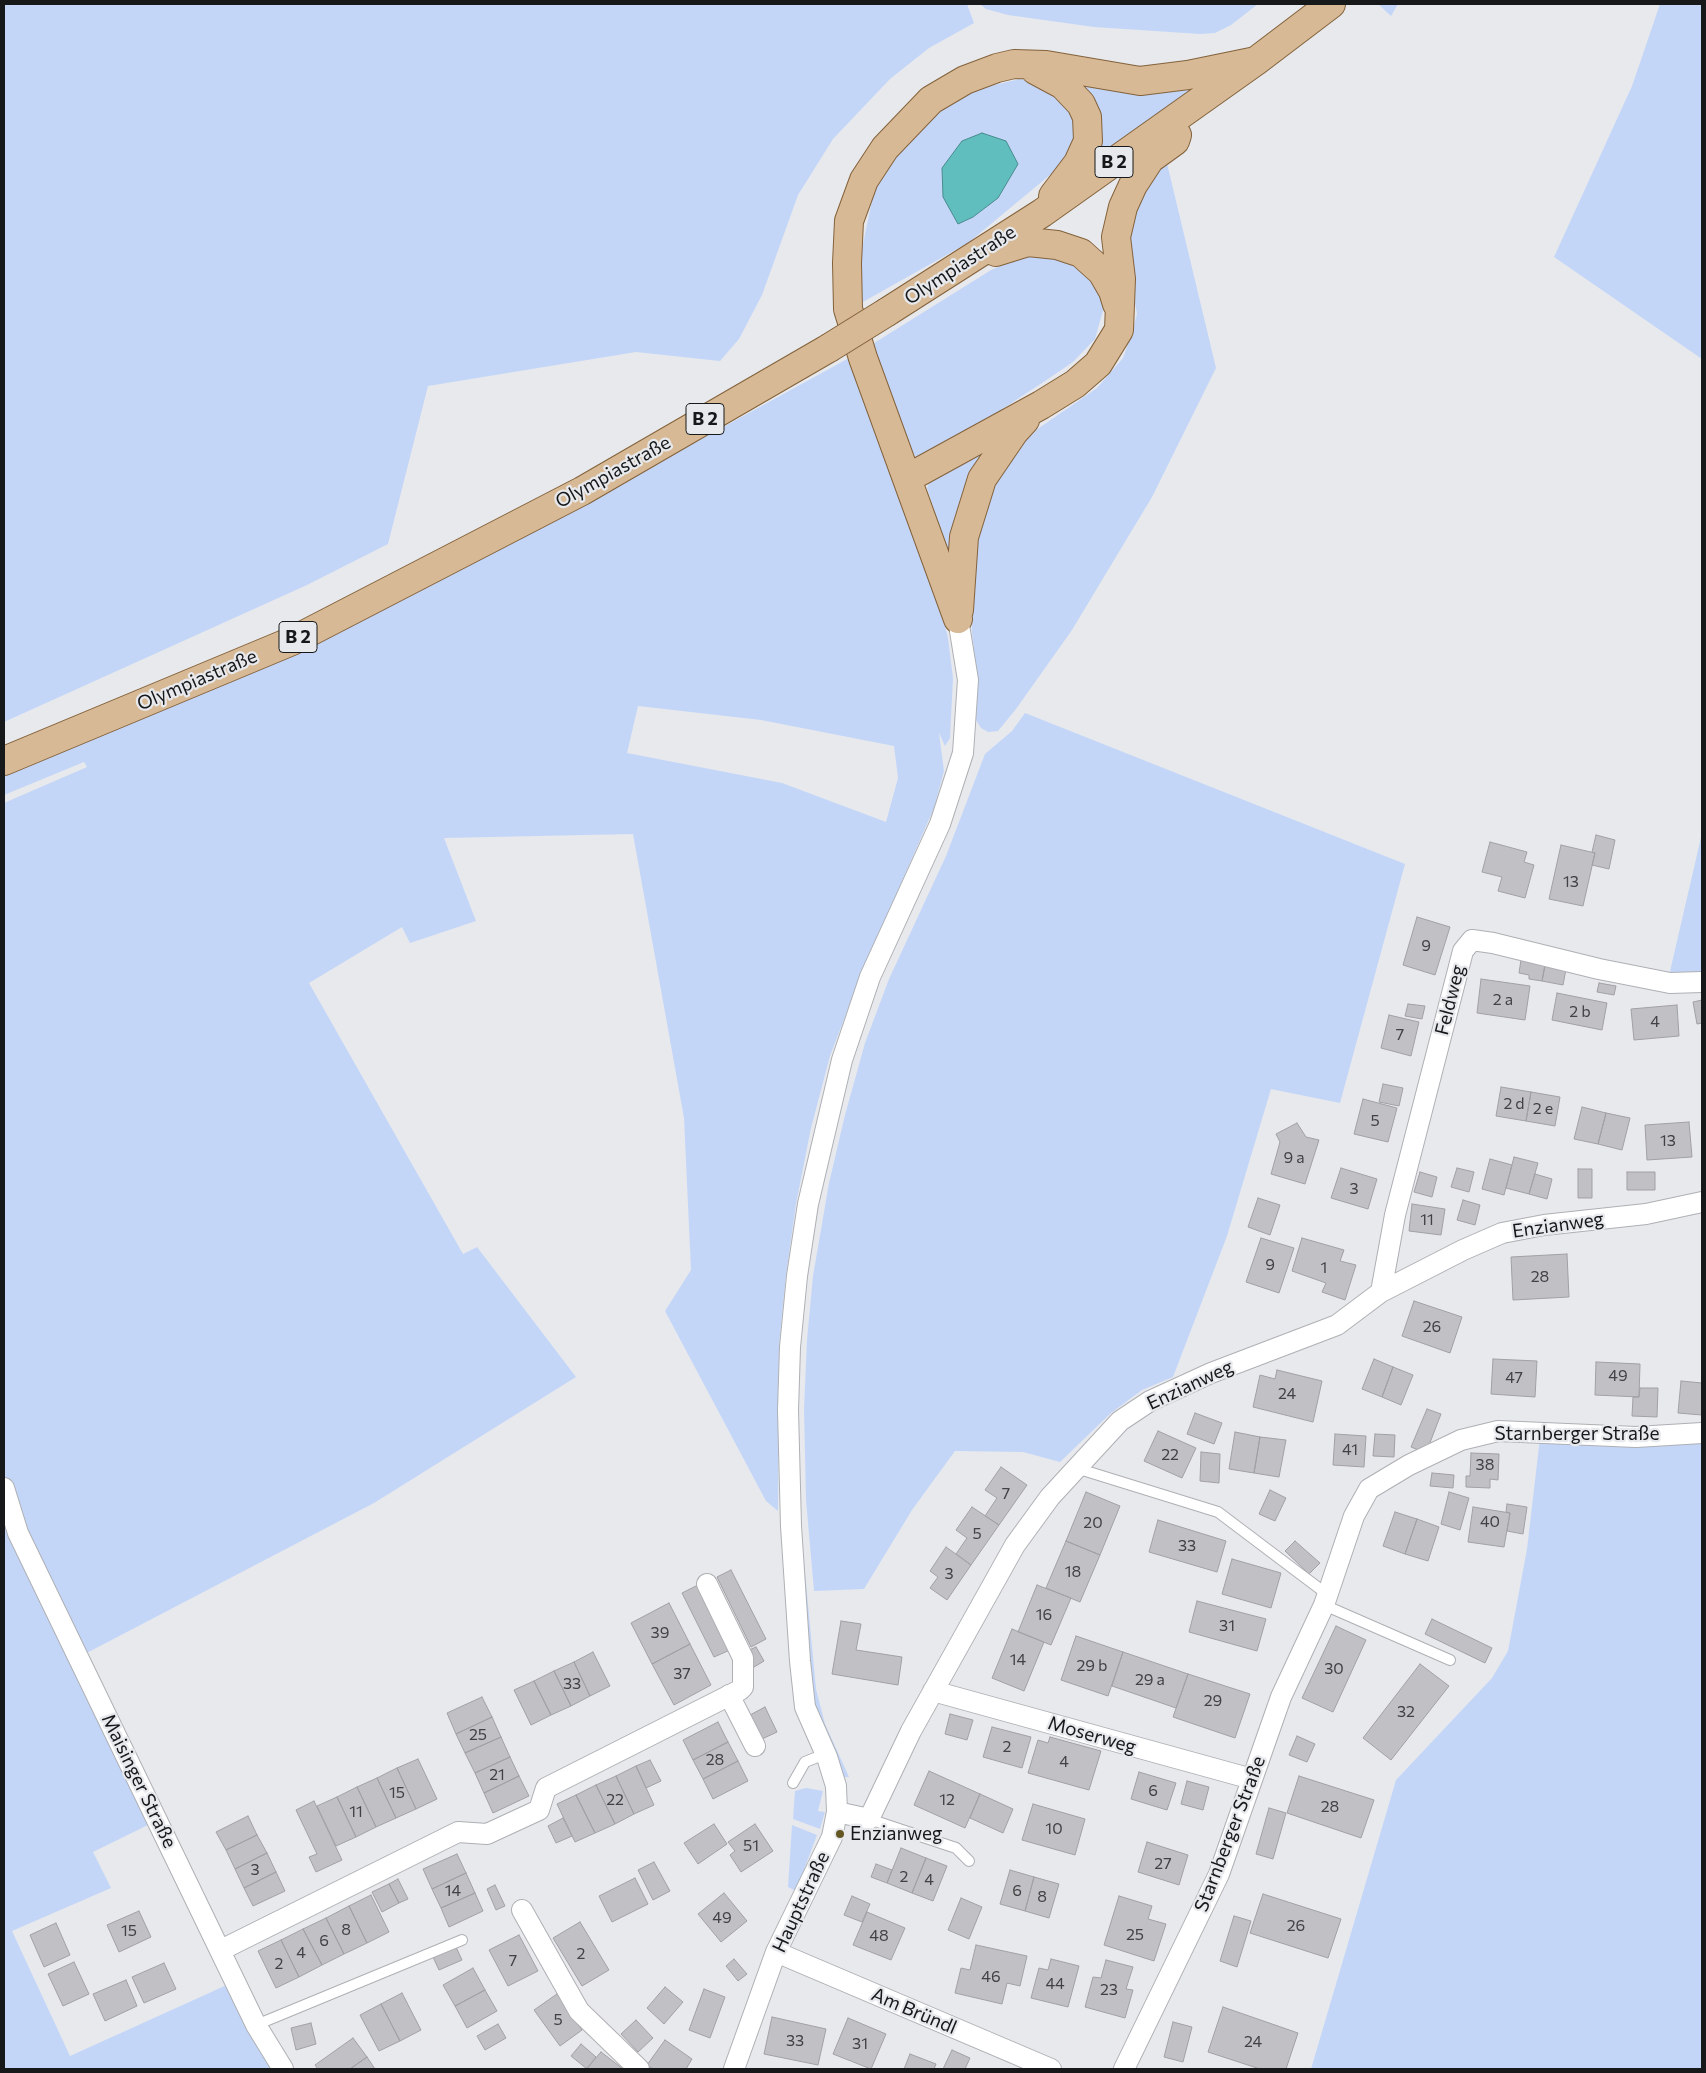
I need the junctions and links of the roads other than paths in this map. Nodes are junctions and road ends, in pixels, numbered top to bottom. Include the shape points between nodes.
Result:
1 (1331, 4) edge
2 (1256, 60) junction
3 (1014, 64) junction
4 (1187, 110) junction
5 (1042, 213) junction
6 (965, 261) junction
7 (1119, 311) junction
8 (1041, 405) junction
9 (908, 478) junction
10 (958, 619) junction
11 (4, 760) edge
12 (1702, 982) edge
13 (1702, 1202) edge
14 (1381, 1292) junction
15 (1702, 1433) edge
16 (1076, 1468) junction
17 (4, 1488) edge
18 (707, 1584) dead end
19 (1326, 1600) junction
20 (1450, 1660) dead end
21 (933, 1691) junction
22 (729, 1695) junction
23 (755, 1746) dead end
24 (826, 1754) junction
25 (1252, 1779) junction
26 (792, 1783) dead end
27 (837, 1812) junction
28 (870, 1819) junction
29 (968, 1861) dead end
30 (522, 1910) dead end
31 (462, 1940) dead end
32 (221, 1950) junction
33 (776, 1952) junction
34 (256, 2025) junction
35 (283, 2069) edge
36 (639, 2069) edge
37 (734, 2069) edge
38 (1051, 2069) edge
39 (1124, 2069) edge

1 - 2 main road, B 2
2 - 3 main road via 1188,75 1140,81
2 - 4 main road, Olympiastraße / B 2
3 - 5 main road via 1040,71 1063,85 1081,104 1087,118 1088,140 1078,163
3 - 9 main road via 965,80 931,100 885,148 864,180 849,221 848,309
4 - 5 main road, Olympiastraße / B 2
4 - 7 main road via 1175,141 1150,159 1123,207 1116,237 1121,280
5 - 6 main road, Olympiastraße / B 2
6 - 7 main road via 1028,242 1057,245 1082,254 1102,272
6 - 11 main road, Olympiastraße / B 2, bridge via 829,348 582,491 292,641
7 - 8 main road via 1119,330 1098,364 1075,384
8 - 9 main road
8 - 10 main road via 1014,432 982,479 964,537
9 - 10 main road
10 - 24 street, Hauptstraße via 968,680 963,753 940,824 870,977 845,1050 808,1204 797,1276 788,1410 791,1526 805,1706
12 - 14 street, Feldweg via 1670,984 1472,940 1463,951 1395,1215
13 - 14 street, Enzianweg via 1646,1214 1502,1233
14 - 16 street, Enzianweg via 1337,1325 1211,1373 1150,1401 1120,1421
15 - 19 street, Starnberger Straße via 1636,1436 1498,1431 1461,1440 1369,1489 1354,1516
16 - 19 lane via 1218,1512
16 - 21 street, Enzianweg via 1015,1544
17 - 32 street, Maisinger Straße via 18,1533
18 - 22 street via 743,1658 743,1687
19 - 20 lane
19 - 25 street, Starnberger Straße via 1281,1697
21 - 25 street, Moserweg
21 - 28 street, Enzianweg
22 - 23 street
22 - 32 street via 546,1788 539,1810 486,1834 458,1832
24 - 26 lane via 805,1762
24 - 27 street, Hauptstraße via 836,1786
25 - 39 street, Starnberger Straße via 1219,1874
27 - 28 street
27 - 33 street, Hauptstraße via 832,1837
28 - 29 lane via 956,1848
30 - 36 street via 579,2011
31 - 34 lane
32 - 34 street, Maisinger Straße
33 - 37 street, Hauptstraße
33 - 38 street, Am Bründl
34 - 35 street, Maisinger Straße

